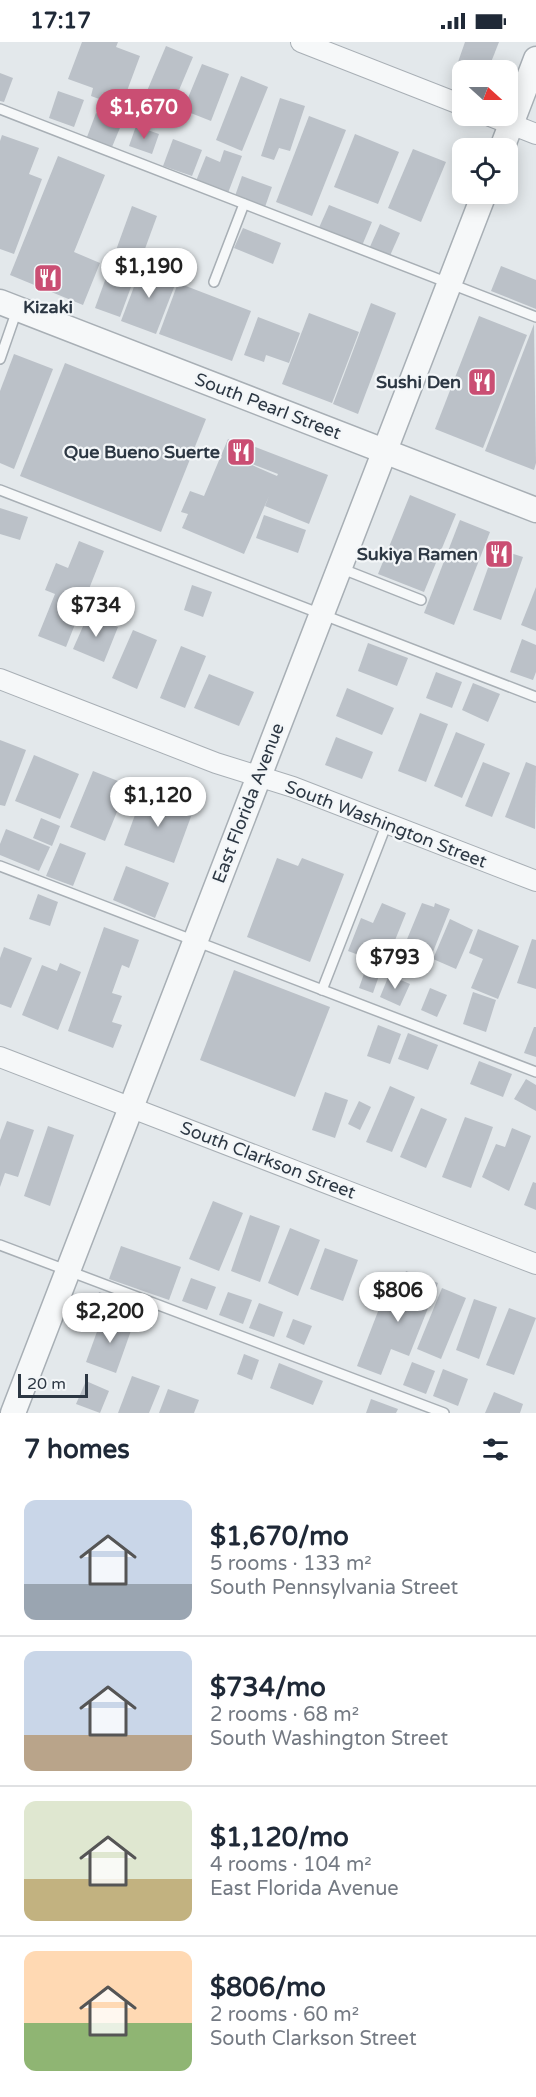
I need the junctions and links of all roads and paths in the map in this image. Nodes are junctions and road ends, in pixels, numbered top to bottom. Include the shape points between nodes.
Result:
1 (301, 42) edge
2 (536, 60) edge
3 (518, 90) edge
4 (452, 101) edge
5 (0, 109) edge
6 (515, 126) edge
7 (536, 134) edge
8 (244, 204) junction
9 (480, 204) edge
10 (213, 282) dead end
11 (449, 284) junction
12 (9, 306) edge
13 (536, 317) edge
14 (0, 359) edge
15 (385, 452) junction
16 (0, 490) edge
17 (536, 510) edge
18 (340, 568) junction
19 (421, 600) dead end
20 (322, 615) junction
21 (0, 679) edge
22 (536, 697) edge
23 (259, 777) junction
24 (387, 823) junction
25 (0, 866) edge
26 (536, 881) edge
27 (195, 942) junction
28 (322, 990) junction
29 (0, 1057) edge
30 (536, 1072) edge
31 (131, 1107) junction
32 (0, 1245) edge
33 (536, 1264) edge
34 (68, 1270) junction
35 (13, 1413) edge
36 (444, 1413) edge

1 - 4 street
2 - 3 street
5 - 8 lane
6 - 7 street
8 - 10 lane
8 - 11 lane
9 - 11 street, East Florida Avenue
11 - 13 lane
11 - 15 street, East Florida Avenue
12 - 14 lane
12 - 15 street, South Pearl Street
15 - 17 street, South Pearl Street
15 - 18 street, East Florida Avenue
16 - 20 lane
18 - 19 lane
18 - 20 street, East Florida Avenue
20 - 22 lane
20 - 23 street, East Florida Avenue
21 - 23 street, South Washington Street
23 - 24 street, South Washington Street via 293,786
23 - 27 street, East Florida Avenue
24 - 26 street, South Washington Street
24 - 28 lane
25 - 27 lane
27 - 28 lane
27 - 31 street, East Florida Avenue
28 - 30 lane
29 - 31 street, South Clarkson Street
31 - 33 street, South Clarkson Street
31 - 34 street, East Florida Avenue
32 - 34 lane
34 - 35 street, East Florida Avenue
34 - 36 lane

